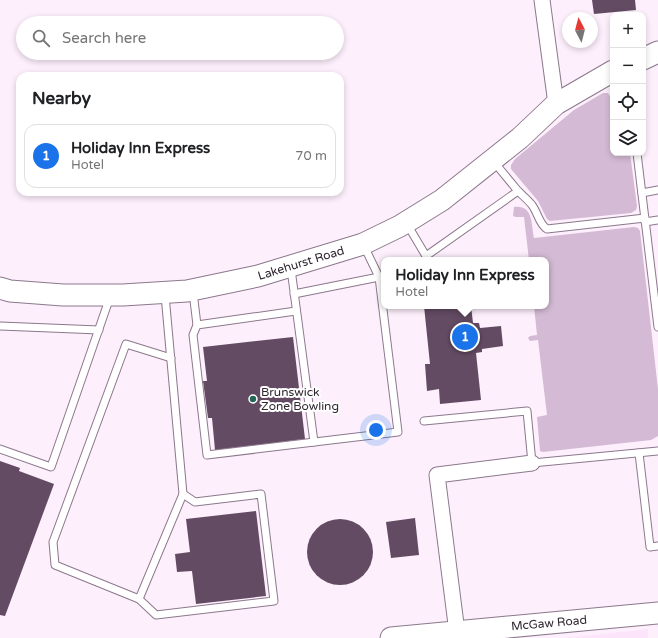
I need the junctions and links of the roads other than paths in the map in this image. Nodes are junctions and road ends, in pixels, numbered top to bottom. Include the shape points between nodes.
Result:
1 (542, 0) edge
2 (658, 52) edge
3 (646, 57) edge
4 (610, 76) edge
5 (556, 104) junction
6 (637, 156) edge
7 (493, 160) junction
8 (658, 190) edge
9 (518, 191) junction
10 (642, 193) junction
11 (645, 220) junction
12 (658, 220) edge
13 (406, 222) junction
14 (363, 244) junction
15 (290, 267) junction
16 (379, 276) junction
17 (0, 288) edge
18 (192, 290) junction
19 (165, 292) junction
20 (381, 292) edge
21 (294, 294) junction
22 (111, 295) junction
23 (383, 309) edge
24 (296, 311) junction
25 (197, 325) junction
26 (0, 326) edge
27 (658, 328) edge
28 (99, 330) junction
29 (170, 358) junction
30 (424, 421) dead end
31 (314, 442) junction
32 (0, 449) edge
33 (658, 451) edge
34 (639, 453) junction
35 (532, 463) junction
36 (182, 494) junction
37 (658, 546) edge
38 (139, 599) junction
39 (658, 613) edge
40 (457, 632) junction
41 (391, 638) edge

1 - 5 street
2 - 3 street
4 - 5 street, Lakehurst Road
5 - 7 street, Lakehurst Road
6 - 10 lane
7 - 9 lane
7 - 13 street, Lakehurst Road via 442,200
8 - 10 lane
9 - 11 lane via 531,204 542,226 547,229
9 - 13 lane via 426,256
10 - 11 lane
11 - 12 lane
11 - 27 lane
13 - 14 street, Lakehurst Road
14 - 15 street, Lakehurst Road
14 - 16 lane
15 - 18 street, Lakehurst Road
15 - 21 lane
16 - 20 lane
16 - 21 lane
17 - 22 street, Lakehurst Road via 63,295
18 - 19 street, Lakehurst Road
18 - 25 lane
19 - 22 street, Lakehurst Road
19 - 29 lane
21 - 24 lane
22 - 28 lane
23 - 31 lane via 398,432
24 - 25 lane
24 - 31 lane
25 - 31 lane via 193,335 207,455
26 - 28 lane
28 - 32 lane via 50,467
29 - 36 lane
29 - 38 lane via 126,344 53,542 55,565
30 - 35 lane via 527,411
33 - 34 lane
34 - 35 lane
34 - 37 lane via 650,547
35 - 40 street via 437,475
36 - 38 lane
36 - 38 lane via 195,502 261,494 274,601 156,615
39 - 40 street, McGaw Road
40 - 41 street, McGaw Road

